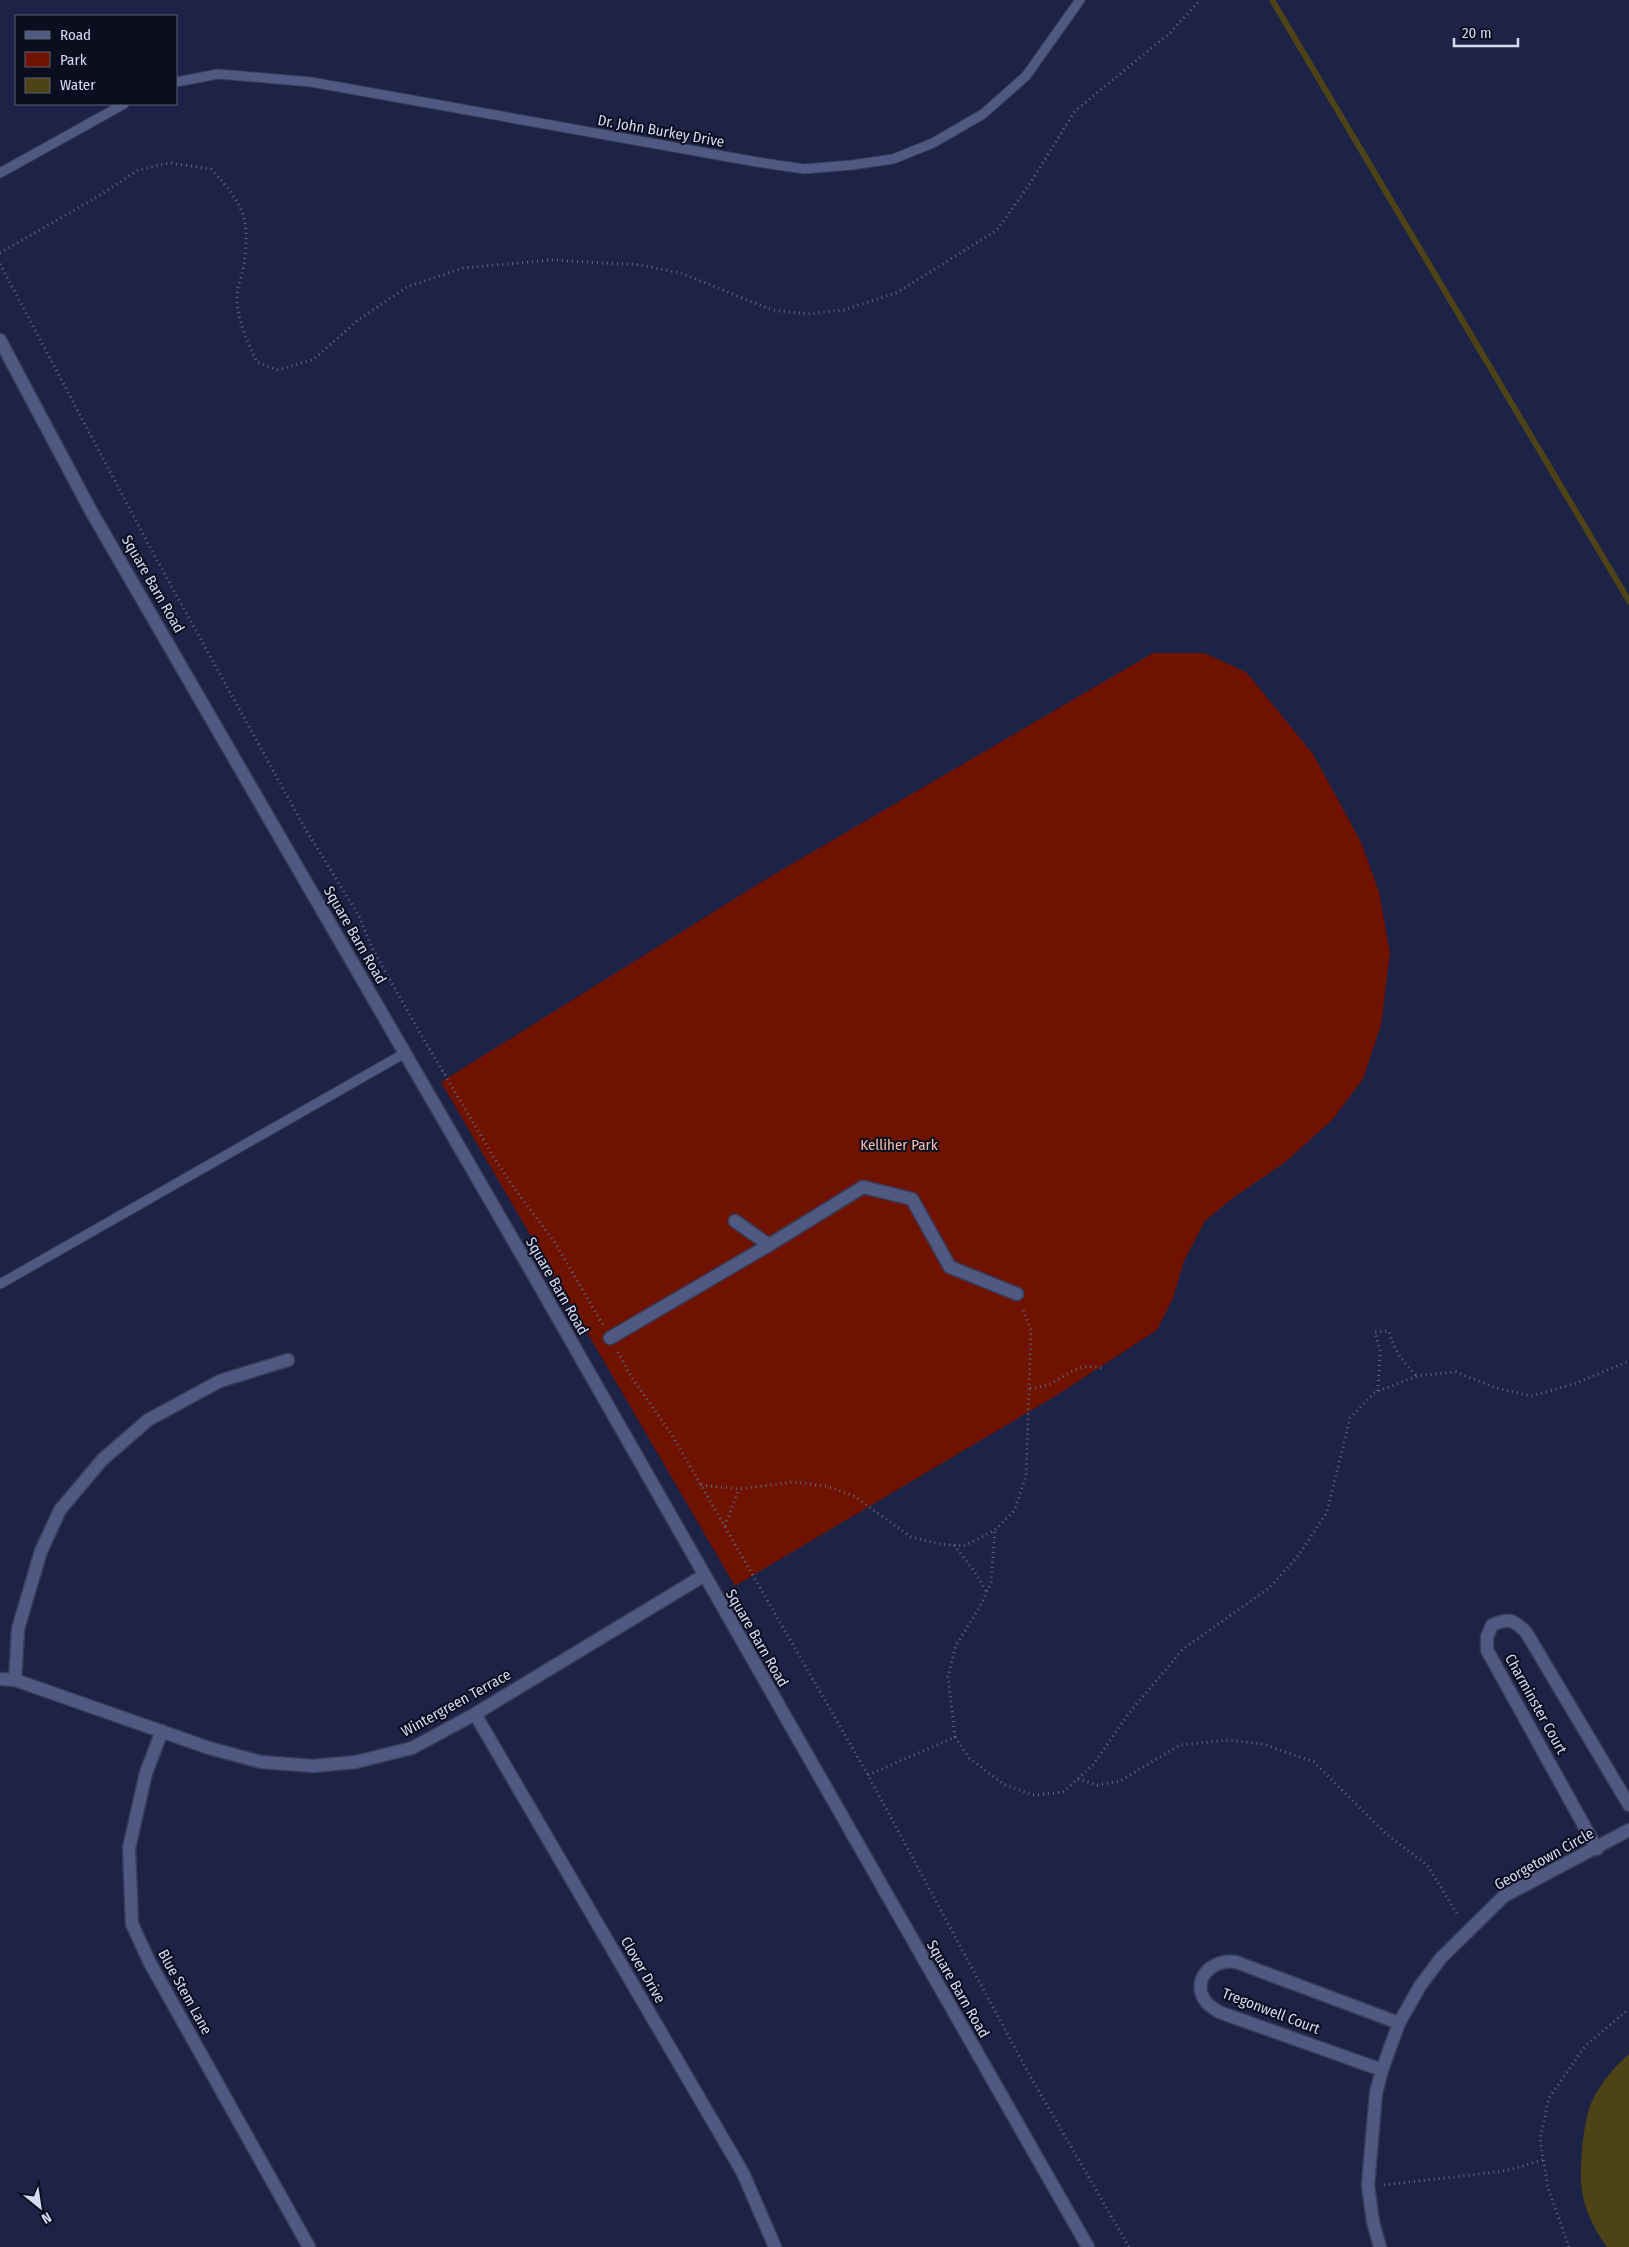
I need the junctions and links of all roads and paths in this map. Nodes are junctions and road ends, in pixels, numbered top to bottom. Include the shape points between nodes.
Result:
1 (1080, 0) edge
2 (1200, 0) edge
3 (178, 82) edge
4 (122, 105) edge
5 (0, 173) edge
6 (0, 253) edge
7 (0, 264) edge
8 (0, 340) edge
9 (405, 1053) junction
10 (735, 1221) dead end
11 (769, 1245) junction
12 (0, 1284) edge
13 (1017, 1294) joint
14 (610, 1338) junction
15 (288, 1360) dead end
16 (1629, 1361) edge
17 (1104, 1369) dead end
18 (1417, 1376) junction
19 (1030, 1388) junction
20 (1378, 1391) junction
21 (701, 1485) junction
22 (739, 1489) junction
23 (725, 1527) junction
24 (995, 1530) junction
25 (954, 1545) junction
26 (703, 1576) junction
27 (987, 1592) junction
28 (0, 1680) edge
29 (16, 1680) junction
30 (475, 1714) junction
31 (162, 1731) junction
32 (955, 1737) junction
33 (868, 1775) junction
34 (1078, 1779) junction
35 (1629, 1805) edge
36 (1629, 1830) edge
37 (1597, 1849) junction
38 (1468, 1932) junction
39 (1629, 2009) edge
40 (1399, 2023) junction
41 (1382, 2070) junction
42 (1543, 2160) junction
43 (1368, 2185) junction
44 (309, 2247) edge
45 (775, 2247) edge
46 (1088, 2247) edge
47 (1129, 2247) edge
48 (1380, 2247) edge
49 (1570, 2247) edge

1 - 3 lane, Dr. John Burkey Drive via 1026,76 984,114 933,143 893,159 852,165 804,169 757,162 311,82 218,74
2 - 6 path via 1170,33 1075,111 997,230 898,292 844,310 807,314 772,310 681,273 640,264 551,260 463,268 408,287 358,320 314,359 278,370 257,362 244,334 236,298 246,247 246,227 245,216 234,194 211,169 170,163 138,170
4 - 5 lane
7 - 14 path via 156,560 306,830 359,916 371,946 420,1033 493,1156 554,1241
8 - 9 street, Square Barn Road via 96,519
9 - 12 lane
9 - 26 street, Square Barn Road
10 - 11 street
11 - 13 street via 863,1187 912,1199 950,1267
11 - 14 street
13 - 19 path via 1031,1330
14 - 21 path
15 - 29 street via 212,1385 148,1420 102,1460 60,1510 41,1551 18,1629
16 - 18 path via 1574,1384 1530,1396 1496,1388 1456,1372
17 - 19 path via 1091,1364 1078,1368 1051,1385
18 - 20 path
18 - 20 path via 1392,1345 1389,1331 1375,1332 1380,1351
19 - 24 path via 1026,1476 1014,1510
20 - 34 path via 1350,1418 1327,1512 1298,1556 1269,1588 1183,1649 1129,1713 1093,1765
21 - 22 path
21 - 23 path
22 - 23 path
22 - 25 path via 793,1482 826,1486 854,1496 910,1537
23 - 33 path
24 - 25 path via 964,1546
24 - 27 path via 991,1583
25 - 27 path
26 - 30 street, Wintergreen Terrace
26 - 46 street, Square Barn Road
27 - 32 path via 956,1646 948,1677
28 - 29 street, Wintergreen Terrace
29 - 31 street, Wintergreen Terrace
30 - 31 street, Wintergreen Terrace via 412,1748 356,1762 313,1766 261,1762
30 - 45 street, Clover Drive via 743,2173
31 - 44 street, Blue Stem Lane via 146,1773 129,1848 132,1924 150,1963
32 - 33 path
32 - 34 path via 969,1758 1005,1785 1033,1795 1063,1792
33 - 47 path via 1029,2074
34 - 38 path via 1098,1785 1120,1781 1180,1745 1228,1740 1263,1744 1314,1762 1385,1833 1427,1865
35 - 37 street, Charminster Court via 1526,1632 1515,1622 1503,1620 1492,1625 1487,1637 1488,1650
36 - 37 street, Georgetown Circle
37 - 38 street, Georgetown Circle via 1504,1896
38 - 40 street, Georgetown Circle via 1441,1958
39 - 42 path via 1584,2046 1549,2098 1540,2139
40 - 41 street, Georgetown Circle
40 - 41 street, Tregonwell Court via 1236,1962 1225,1960 1215,1964 1202,1981 1200,1991 1206,2003 1219,2012
41 - 43 street, Georgetown Circle via 1376,2092
42 - 43 path via 1505,2171
42 - 49 path via 1548,2188
43 - 48 street, Georgetown Circle

